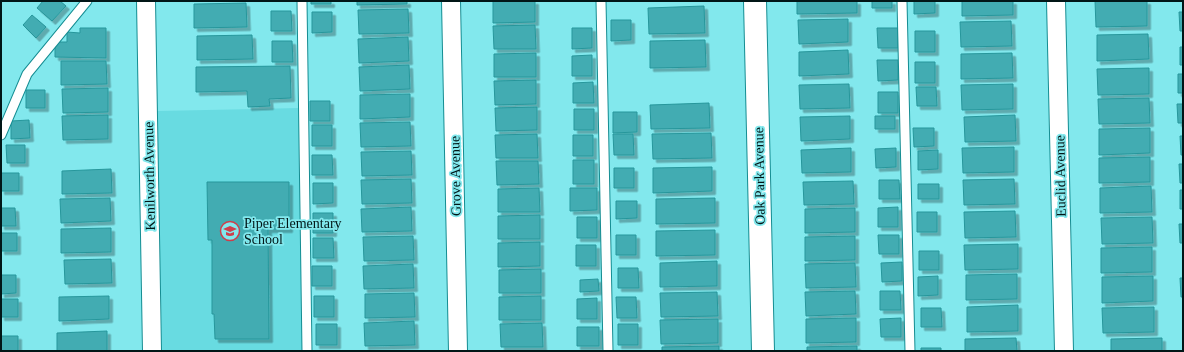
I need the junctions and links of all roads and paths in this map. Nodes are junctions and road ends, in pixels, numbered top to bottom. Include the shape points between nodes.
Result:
1 (87, 1) edge
2 (146, 1) edge
3 (302, 1) edge
4 (451, 1) edge
5 (601, 1) edge
6 (755, 1) edge
7 (902, 1) edge
8 (1056, 1) edge
9 (1, 135) edge
10 (152, 351) edge
11 (307, 351) edge
12 (458, 351) edge
13 (608, 351) edge
14 (763, 351) edge
15 (910, 351) edge
16 (1064, 351) edge

1 - 9 lane via 27,74
2 - 10 street, Kenilworth Avenue
3 - 11 lane
4 - 12 street, Grove Avenue
5 - 13 lane
6 - 14 street, Oak Park Avenue
7 - 15 lane
8 - 16 street, Euclid Avenue

